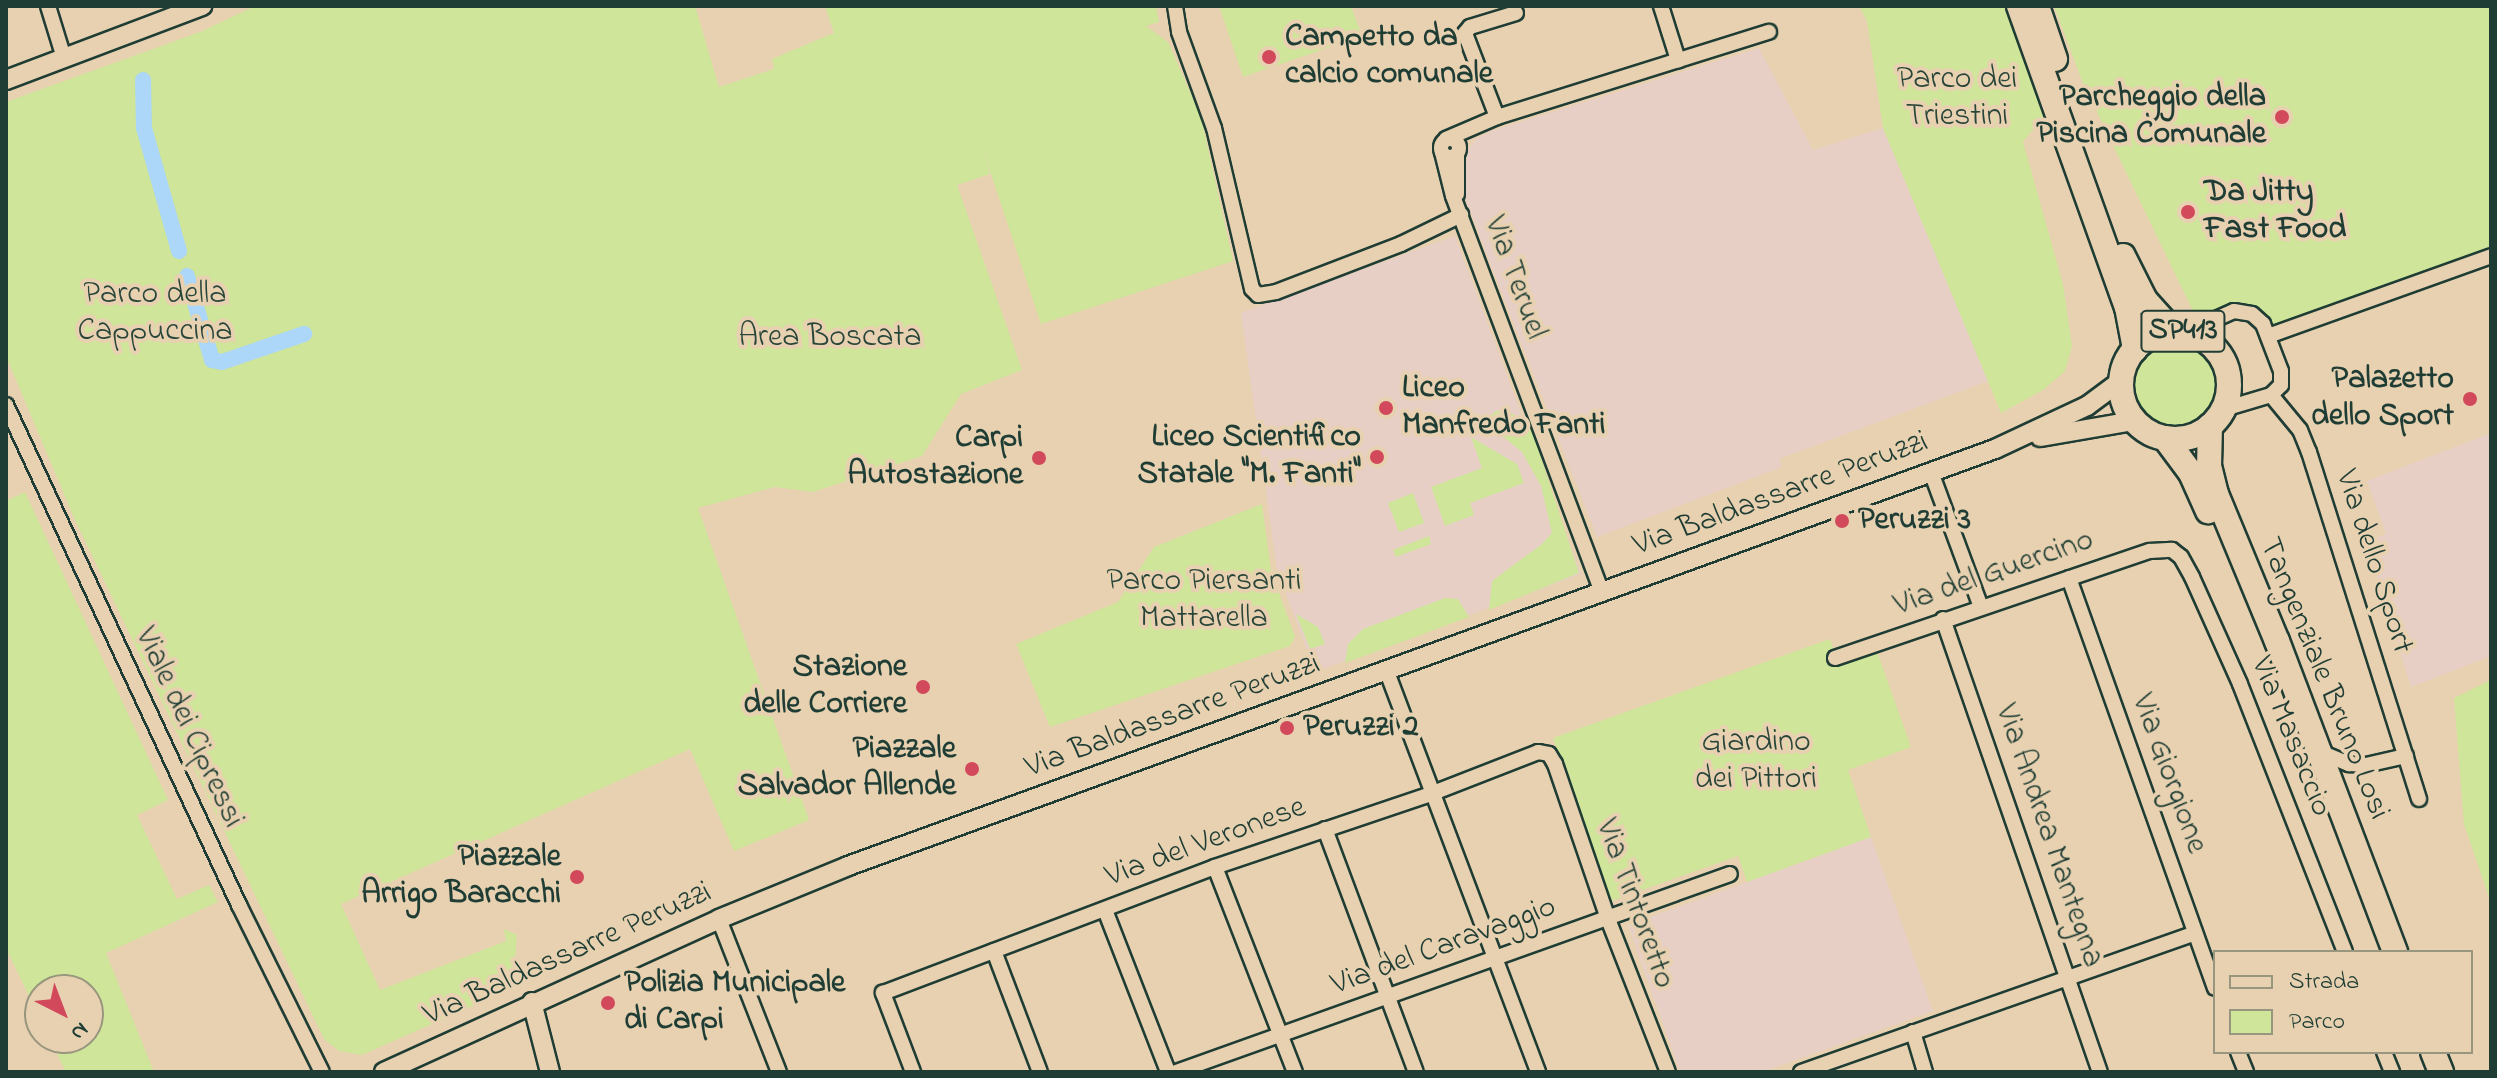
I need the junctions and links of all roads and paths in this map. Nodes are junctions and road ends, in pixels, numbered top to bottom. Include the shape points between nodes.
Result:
1 (48, 6) edge
2 (202, 6) edge
3 (1175, 6) edge
4 (1661, 6) edge
5 (2019, 6) edge
6 (2037, 6) edge
7 (1516, 13) dead end
8 (1769, 32) dead end
9 (64, 58) junction
10 (1678, 60) junction
11 (6, 80) edge
12 (1497, 117) junction
13 (1459, 211) junction
14 (2491, 256) edge
15 (2180, 331) junction
16 (2268, 336) junction
17 (2135, 349) junction
18 (2122, 380) junction
19 (2271, 395) junction
20 (6, 405) edge
21 (2217, 417) junction
22 (2134, 421) junction
23 (2165, 438) junction
24 (1995, 449) junction
25 (1931, 472) junction
26 (2172, 550) joint
27 (2069, 578) junction
28 (1602, 593) junction
29 (1981, 607) junction
30 (1943, 619) junction
31 (1835, 658) dead end
32 (1387, 672) junction
33 (2318, 751) junction
34 (1549, 754) joint
35 (2406, 756) junction
36 (1433, 793) junction
37 (2419, 799) dead end
38 (1325, 829) junction
39 (1215, 867) junction
40 (1730, 874) dead end
41 (1105, 910) junction
42 (719, 919) junction
43 (1608, 919) junction
44 (2195, 933) junction
45 (2344, 950) edge
46 (2379, 950) edge
47 (2394, 950) edge
48 (994, 951) junction
49 (1496, 958) junction
50 (2068, 978) junction
51 (2213, 982) edge
52 (1386, 997) junction
53 (532, 1002) junction
54 (1913, 1032) junction
55 (1281, 1035) junction
56 (1817, 1069) edge
57 (322, 1072) edge
58 (384, 1072) edge
59 (550, 1072) edge
60 (779, 1072) edge
61 (913, 1072) edge
62 (1040, 1072) edge
63 (1168, 1072) edge
64 (1176, 1072) edge
65 (1295, 1072) edge
66 (1416, 1072) edge
67 (1538, 1072) edge
68 (1668, 1072) edge
69 (1801, 1072) edge
70 (1925, 1072) edge
71 (2100, 1072) edge

1 - 9 street
2 - 9 street
3 - 13 street via 1179,32 1214,128 1252,289 1258,295 1401,244
4 - 10 street
5 - 17 main road via 2127,307
6 - 15 main road via 2121,251 2145,300
7 - 12 street via 1465,33
8 - 10 street
9 - 11 street
10 - 12 street
12 - 13 street, Via Teruel via 1451,148
13 - 28 street, Via Teruel
14 - 16 street
15 - 16 street via 2242,311 2257,318
15 - 17 main road, SP413 via 2156,334
15 - 21 main road, SP413 via 2214,347 2224,360 2229,376
16 - 19 street via 2282,379
17 - 18 main road, SP413
18 - 22 main road, SP413 via 2125,406
18 - 24 street, Via Baldassarre Peruzzi via 2087,406
19 - 21 street
19 - 35 street, Via dello Sport via 2300,430 2309,452
20 - 57 street, Viale dei Cipressi
21 - 23 main road via 2184,438
21 - 33 main road, Tangenziale Bruno Losi via 2209,466 2216,494
22 - 23 main road
22 - 24 street, Via Baldassarre Peruzzi via 2078,428
23 - 46 main road, Tangenziale Bruno Losi via 2191,473 2267,643
24 - 25 street, Via Baldassarre Peruzzi
25 - 28 street, Via Baldassarre Peruzzi
25 - 29 street
26 - 27 street, Via del Guercino via 2150,551
26 - 45 street, Via Masaccio via 2192,577 2257,723
27 - 29 street, Via del Guercino
27 - 44 street, Via Giorgione
28 - 32 street, Via Baldassarre Peruzzi
29 - 30 street, Via del Guercino
30 - 31 street, Via del Guercino
30 - 50 street, Via Andrea Mantegna
32 - 36 street
32 - 42 street, Via Baldassarre Peruzzi via 848,866
33 - 35 street via 2366,765
33 - 47 main road, Tangenziale Bruno Losi
34 - 36 street, Via del Veronese via 1538,752
34 - 43 street, Via Tintoretto
35 - 37 street, Via dello Sport
36 - 38 street, Via del Veronese
36 - 49 street
38 - 39 street, Via del Veronese
38 - 52 street
39 - 41 street, Via del Veronese
39 - 55 street
40 - 43 street, Via del Caravaggio
41 - 48 street, Via del Veronese
41 - 63 street
42 - 53 street, Via Baldassarre Peruzzi
42 - 60 street
43 - 49 street, Via del Caravaggio
43 - 68 street, Via Tintoretto
44 - 50 street
44 - 51 street, Via Giorgione
48 - 61 street, Via del Veronese via 883,993
48 - 62 street
49 - 52 street, Via del Caravaggio
49 - 67 street
50 - 54 street
50 - 71 street, Via Andrea Mantegna
52 - 55 street, Via del Caravaggio
52 - 66 street
53 - 58 street, Via Baldassarre Peruzzi
53 - 59 street
54 - 56 street
54 - 70 street
55 - 64 street, Via del Caravaggio
55 - 65 street
56 - 69 street

